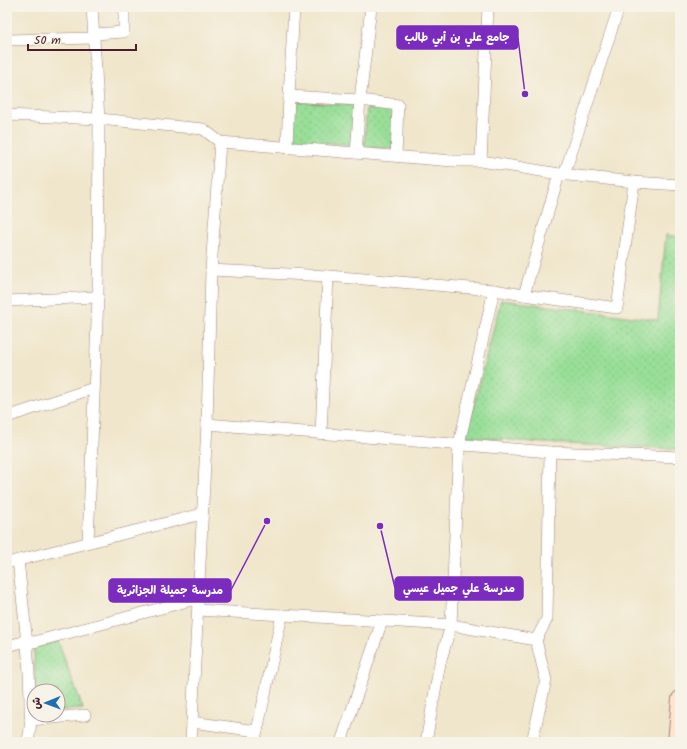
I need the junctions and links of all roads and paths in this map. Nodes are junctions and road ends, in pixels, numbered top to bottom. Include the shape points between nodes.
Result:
1 (92, 7) edge
2 (124, 7) edge
3 (294, 7) edge
4 (372, 7) edge
5 (488, 7) edge
6 (619, 7) edge
7 (94, 36) junction
8 (7, 40) edge
9 (288, 96) junction
10 (360, 100) junction
11 (7, 116) edge
12 (99, 119) junction
13 (220, 142) junction
14 (287, 148) junction
15 (356, 153) junction
16 (396, 156) junction
17 (481, 161) junction
18 (561, 175) junction
19 (634, 182) junction
20 (680, 185) edge
21 (211, 270) junction
22 (328, 276) junction
23 (494, 290) junction
24 (524, 295) junction
25 (98, 297) junction
26 (7, 301) edge
27 (94, 388) junction
28 (7, 417) edge
29 (207, 424) junction
30 (321, 434) junction
31 (459, 444) junction
32 (550, 452) junction
33 (680, 457) edge
34 (202, 514) junction
35 (88, 542) junction
36 (18, 560) junction
37 (7, 563) edge
38 (199, 598) junction
39 (198, 610) junction
40 (282, 615) junction
41 (382, 621) junction
42 (451, 625) junction
43 (536, 640) junction
44 (27, 641) junction
45 (7, 646) edge
46 (29, 683) edge
47 (680, 699) edge
48 (84, 715) dead end
49 (66, 717) edge
50 (192, 722) junction
51 (30, 723) edge
52 (256, 736) edge
53 (27, 742) edge
54 (191, 742) edge
55 (341, 742) edge
56 (426, 742) edge
57 (532, 742) edge
58 (676, 742) edge

1 - 7 street
2 - 7 street via 124,32
3 - 9 street
4 - 10 street
5 - 17 street
6 - 18 street
7 - 8 street
7 - 12 street
9 - 10 street
9 - 14 street
10 - 15 street
10 - 16 street via 398,105
11 - 12 street
12 - 13 street via 203,129
12 - 25 street
13 - 14 street
13 - 21 street
14 - 15 street
15 - 16 street
16 - 17 street
17 - 18 street
18 - 19 street
18 - 24 street
19 - 20 street
19 - 24 street via 617,308
21 - 22 street
21 - 29 street
22 - 23 street
22 - 30 street
23 - 24 street
23 - 31 street
25 - 26 street
25 - 27 street
27 - 28 street
27 - 35 street
29 - 30 street
29 - 34 street
30 - 31 street
31 - 32 street
31 - 42 street
32 - 33 street
32 - 43 street via 547,619
34 - 35 street
34 - 38 street
35 - 36 street
36 - 37 street
36 - 44 street
38 - 39 street
38 - 44 street via 34,642
39 - 40 street
39 - 50 street
40 - 41 street
40 - 52 street
41 - 42 street
41 - 55 street
42 - 43 street
42 - 56 street via 440,663
43 - 57 street via 546,680
44 - 45 street
44 - 46 street
47 - 58 main road
48 - 49 street
50 - 52 street
50 - 54 street
51 - 53 street

